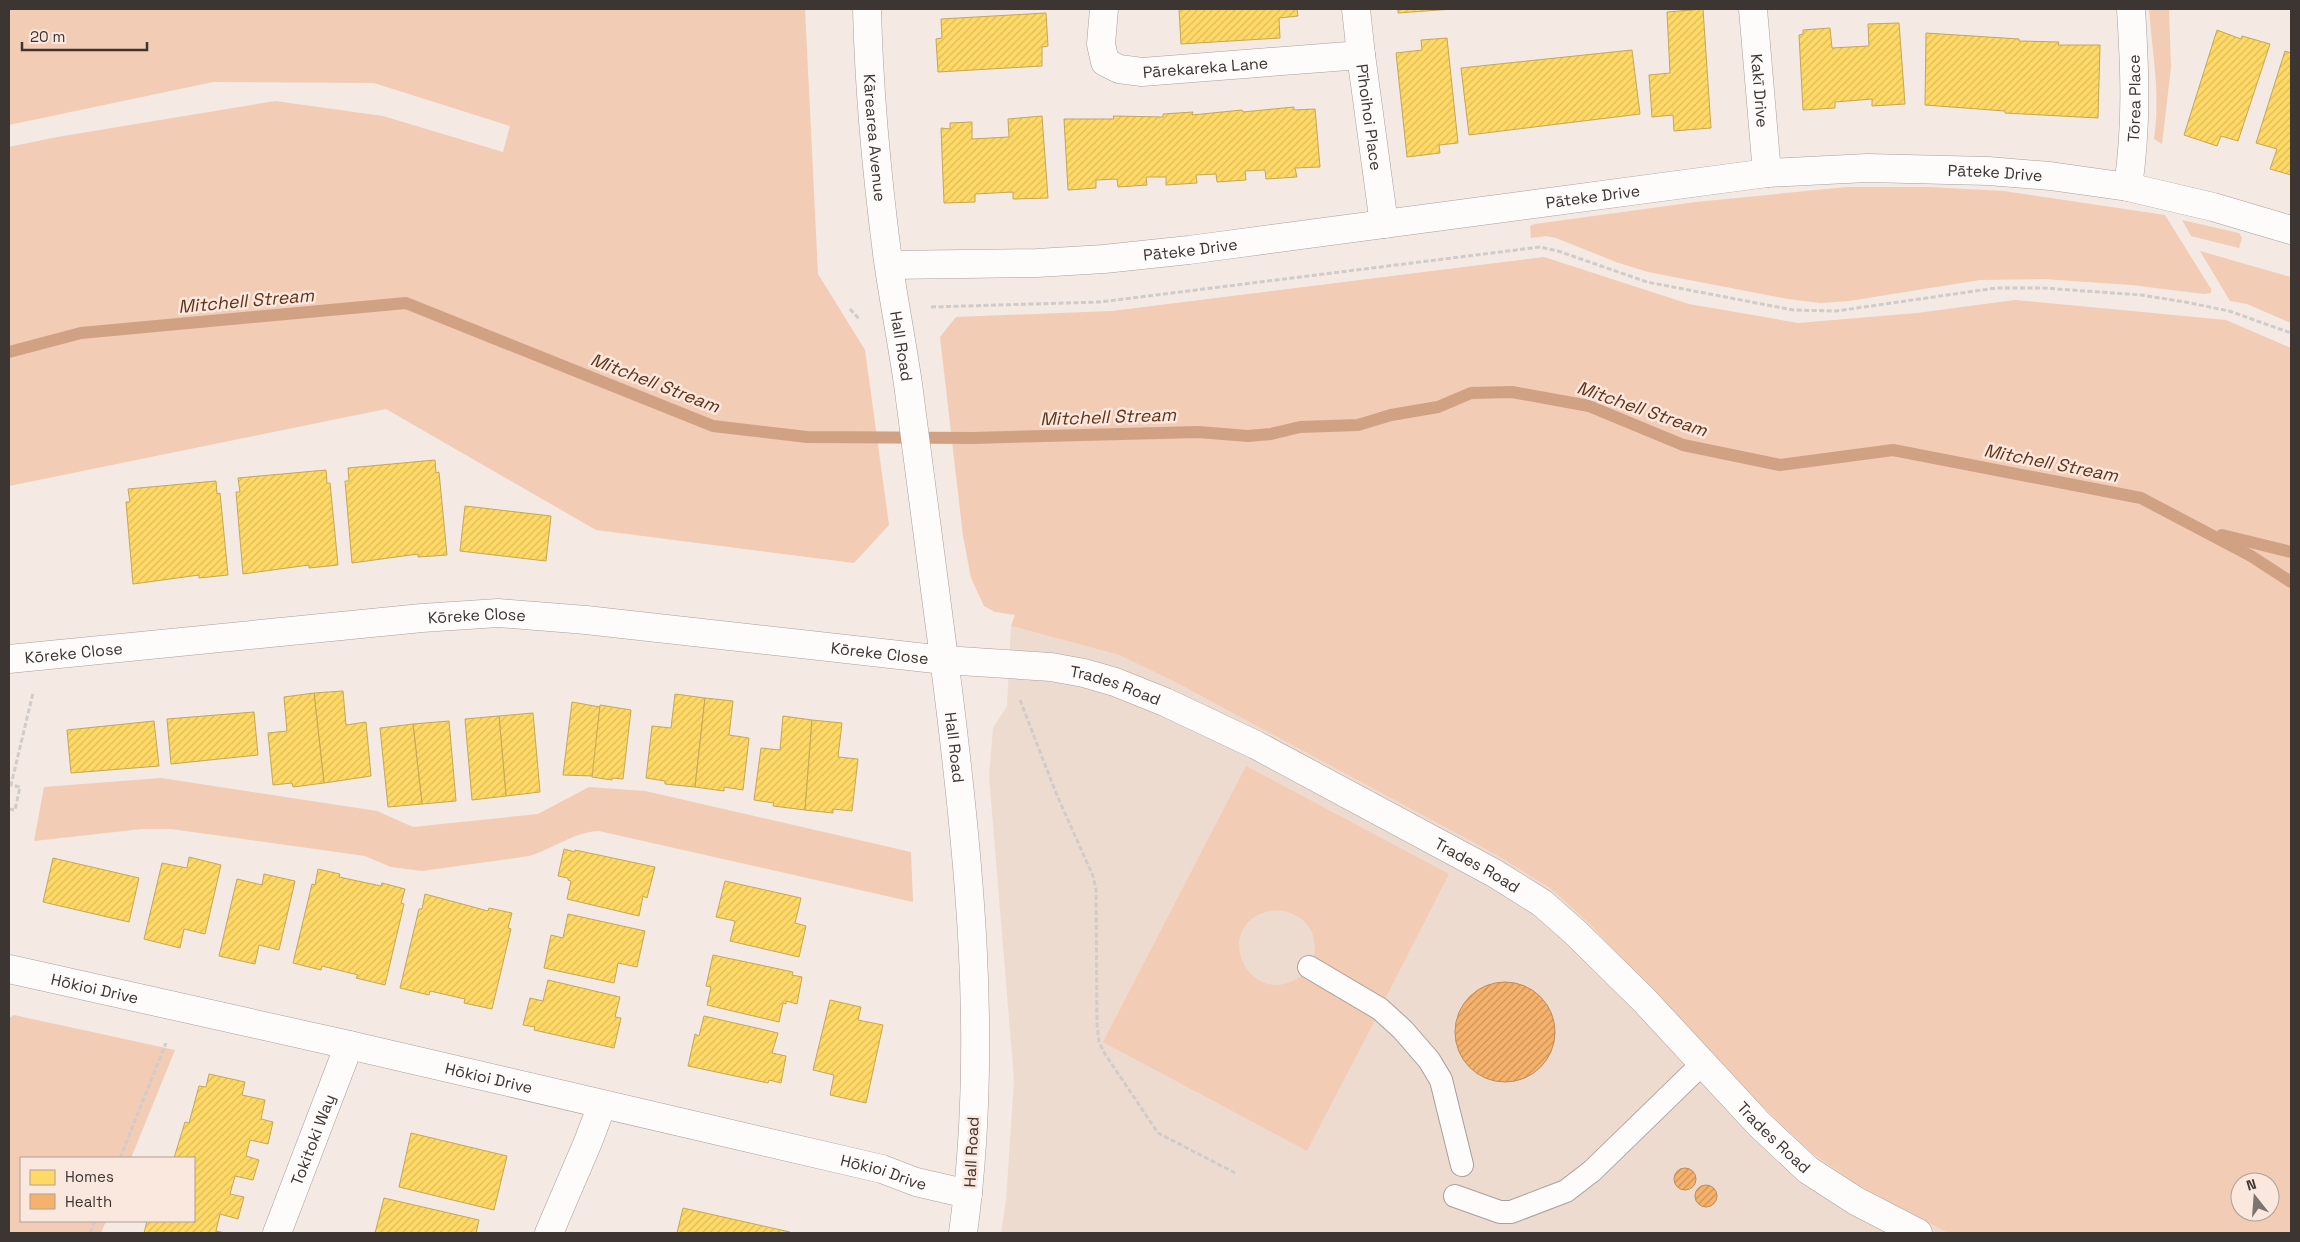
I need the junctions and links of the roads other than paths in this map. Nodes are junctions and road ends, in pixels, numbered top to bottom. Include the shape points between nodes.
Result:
1 (867, 9) edge
2 (1104, 9) edge
3 (1356, 9) edge
4 (1752, 9) edge
5 (2131, 9) edge
6 (1361, 55) junction
7 (1767, 173) junction
8 (2128, 187) junction
9 (1384, 224) junction
10 (2291, 230) edge
11 (889, 265) junction
12 (9, 659) edge
13 (944, 660) junction
14 (1309, 967) dead end
15 (9, 969) edge
16 (349, 1045) junction
17 (1702, 1064) junction
18 (602, 1105) junction
19 (1462, 1165) dead end
20 (968, 1194) junction
21 (1455, 1196) dead end
22 (276, 1233) edge
23 (549, 1233) edge
24 (963, 1233) edge
25 (1918, 1233) edge

1 - 11 street, Kārearea Avenue via 869,88
2 - 6 street, Pārekareka Lane via 1101,44 1105,62 1119,69 1142,72
3 - 6 street, Pīhoihoi Place
4 - 7 street, Kakī Drive
5 - 8 street, Tōrea Place via 2135,126
6 - 9 street, Pīhoihoi Place
7 - 8 street, Pāteke Drive via 1924,168 2050,176
7 - 9 street, Pāteke Drive
8 - 10 street, Pāteke Drive
9 - 11 street, Pāteke Drive via 1104,259 1020,264
11 - 13 street, Hall Road
12 - 13 street, Kōreke Close via 498,613
13 - 17 street, Trades Road via 1035,665 1084,673 1165,702 1256,745 1494,873 1542,903 1644,1000
13 - 20 street, Hall Road via 960,786 973,961 975,1071
14 - 19 lane via 1380,1009 1404,1030 1429,1060 1441,1080
15 - 16 street, Hōkioi Drive
16 - 18 street, Hōkioi Drive
16 - 22 street, Tokitoki Way
17 - 21 lane via 1592,1171 1566,1191 1512,1212 1500,1212
17 - 25 street, Trades Road via 1758,1124 1808,1170 1856,1201
18 - 20 street, Hōkioi Drive via 882,1169 916,1182
18 - 23 street
20 - 24 street, Hall Road

